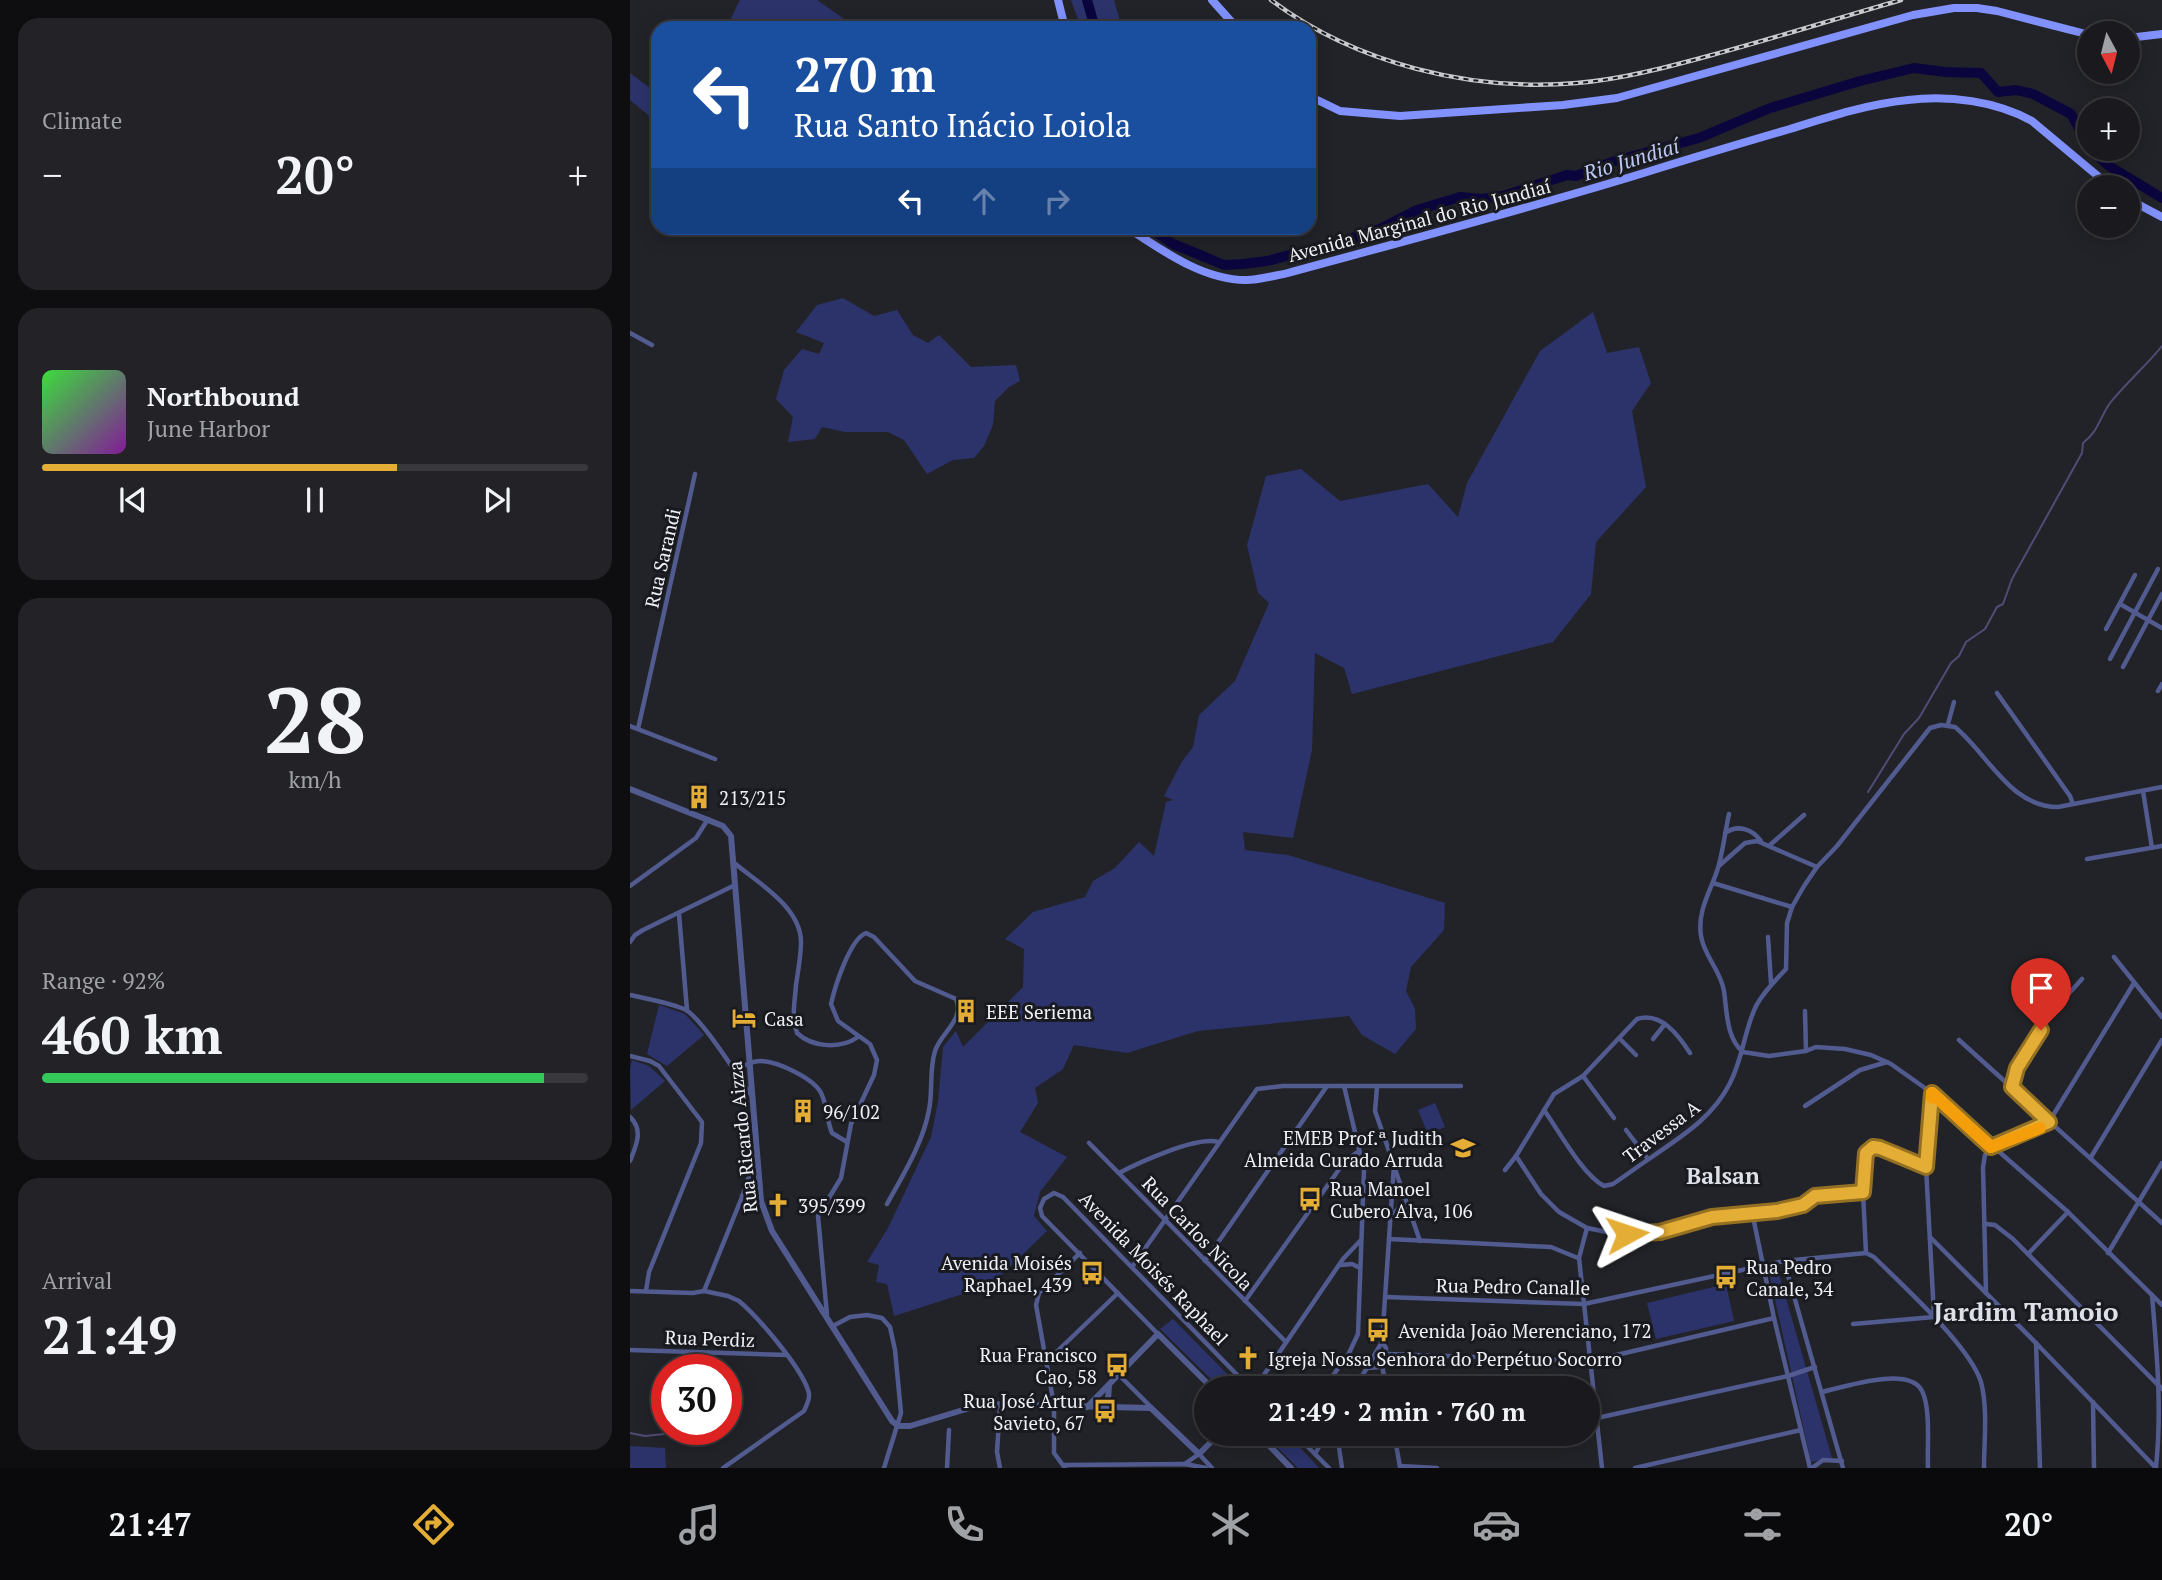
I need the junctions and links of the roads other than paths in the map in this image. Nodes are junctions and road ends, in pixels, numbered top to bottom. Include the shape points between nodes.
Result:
1 (1058, 0) edge
2 (1212, 0) edge
3 (1063, 21) edge
4 (1231, 21) edge
5 (2077, 33) edge
6 (2162, 34) edge
7 (2140, 37) edge
8 (1316, 99) edge
9 (2097, 175) edge
10 (2140, 205) edge
11 (2162, 217) edge
12 (1140, 235) edge
13 (630, 333) edge
14 (652, 345) dead end
15 (695, 474) dead end
16 (2158, 569) dead end
17 (2134, 575) dead end
18 (2162, 594) edge
19 (2120, 604) junction
20 (2134, 613) junction
21 (2148, 620) junction
22 (2162, 628) edge
23 (2106, 629) dead end
24 (2110, 659) dead end
25 (2123, 667) dead end
26 (2162, 684) edge
27 (2158, 691) dead end
28 (1997, 693) dead end
29 (1954, 702) dead end
30 (1948, 724) junction
31 (630, 726) edge
32 (638, 729) junction
33 (715, 759) dead end
34 (2162, 787) edge
35 (630, 789) edge
36 (2143, 791) junction
37 (2073, 804) junction
38 (1729, 814) dead end
39 (1804, 815) dead end
40 (708, 819) junction
41 (1725, 833) junction
42 (1762, 842) junction
43 (1770, 845) junction
44 (2162, 846) edge
45 (2152, 848) junction
46 (2087, 859) dead end
47 (733, 862) junction
48 (1718, 867) junction
49 (1817, 867) junction
50 (1713, 883) junction
51 (735, 885) junction
52 (630, 886) edge
53 (1792, 907) junction
54 (679, 914) junction
55 (1768, 937) dead end
56 (630, 942) edge
57 (2114, 957) dead end
58 (2082, 979) dead end
59 (2134, 983) junction
60 (1771, 984) junction
61 (630, 993) edge
62 (687, 1010) junction
63 (1805, 1011) dead end
64 (2162, 1017) edge
65 (1665, 1024) junction
66 (858, 1037) junction
67 (1620, 1039) junction
68 (1653, 1040) dead end
69 (1959, 1040) dead end
70 (2162, 1040) edge
71 (1806, 1051) junction
72 (1743, 1052) junction
73 (1690, 1053) dead end
74 (1636, 1055) dead end
75 (630, 1056) edge
76 (750, 1062) junction
77 (1888, 1062) junction
78 (734, 1067) junction
79 (1583, 1076) junction
80 (1327, 1086) junction
81 (1344, 1086) junction
82 (1461, 1086) dead end
83 (1377, 1087) junction
84 (2012, 1087) junction
85 (1932, 1093) junction
86 (753, 1096) junction
87 (1805, 1106) dead end
88 (1544, 1110) junction
89 (630, 1117) edge
90 (1614, 1118) dead end
91 (2049, 1122) junction
92 (1626, 1130) dead end
93 (846, 1142) junction
94 (1089, 1143) dead end
95 (1218, 1143) junction
96 (1991, 1147) junction
97 (757, 1151) junction
98 (1359, 1151) junction
99 (1516, 1156) junction
100 (2091, 1157) junction
101 (1648, 1159) junction
102 (630, 1161) edge
103 (2162, 1163) edge
104 (1394, 1165) junction
105 (1926, 1167) junction
106 (1505, 1170) dead end
107 (1119, 1173) junction
108 (1863, 1192) junction
109 (742, 1197) junction
110 (761, 1201) junction
111 (2138, 1201) junction
112 (887, 1204) dead end
113 (1410, 1208) junction
114 (1752, 1212) junction
115 (2068, 1212) junction
116 (1389, 1217) junction
117 (1165, 1218) junction
118 (2162, 1223) edge
119 (1986, 1224) junction
120 (1587, 1228) junction
121 (1930, 1237) junction
122 (1389, 1239) junction
123 (1361, 1240) junction
124 (1420, 1241) junction
125 (1080, 1253) junction
126 (1866, 1253) junction
127 (2108, 1253) junction
128 (2028, 1254) junction
129 (1578, 1258) junction
130 (1205, 1261) junction
131 (1784, 1261) junction
132 (1762, 1265) junction
133 (1340, 1266) junction
134 (1132, 1267) junction
135 (1360, 1268) junction
136 (630, 1291) edge
137 (646, 1291) junction
138 (704, 1291) junction
139 (1118, 1293) junction
140 (1933, 1293) junction
141 (1986, 1293) junction
142 (2152, 1295) junction
143 (1385, 1297) junction
144 (1245, 1301) junction
145 (1584, 1304) junction
146 (2162, 1305) edge
147 (1924, 1306) junction
148 (827, 1316) junction
149 (1934, 1317) junction
150 (1774, 1318) junction
151 (1853, 1324) dead end
152 (833, 1326) junction
153 (1158, 1334) junction
154 (1286, 1342) junction
155 (1382, 1342) junction
156 (2036, 1343) junction
157 (630, 1350) edge
158 (1387, 1354) junction
159 (789, 1355) junction
160 (1591, 1362) junction
161 (1046, 1363) junction
162 (1382, 1365) junction
163 (1815, 1367) junction
164 (1368, 1368) junction
165 (1118, 1374) junction
166 (1200, 1376) edge
167 (1241, 1376) edge
168 (1262, 1376) edge
169 (1333, 1376) edge
170 (1363, 1376) edge
171 (1384, 1376) edge
172 (1592, 1376) edge
173 (1788, 1376) junction
174 (1110, 1383) junction
175 (2162, 1389) edge
176 (1822, 1392) junction
177 (2093, 1402) junction
178 (1000, 1404) junction
179 (1054, 1405) junction
180 (1087, 1406) junction
181 (1116, 1407) junction
182 (1152, 1408) junction
183 (1600, 1417) edge
184 (901, 1426) junction
185 (949, 1430) dead end
186 (1801, 1430) junction
187 (1207, 1446) edge
188 (1270, 1446) edge
189 (1306, 1446) edge
190 (1319, 1446) edge
191 (1339, 1446) edge
192 (1396, 1446) edge
193 (1600, 1446) edge
194 (1199, 1454) junction
195 (1314, 1454) junction
196 (1842, 1461) junction
197 (1185, 1464) junction
198 (1065, 1466) edge
199 (1400, 1467) edge
200 (723, 1468) edge
201 (884, 1468) edge
202 (947, 1468) edge
203 (1000, 1468) edge
204 (1206, 1468) edge
205 (1212, 1468) edge
206 (1291, 1468) edge
207 (1329, 1468) edge
208 (1342, 1468) edge
209 (1437, 1468) edge
210 (1602, 1468) edge
211 (1635, 1468) edge
212 (1811, 1468) edge
213 (1843, 1468) edge
214 (1928, 1468) edge
215 (1984, 1468) edge
216 (2040, 1468) edge
217 (2094, 1468) edge
218 (2156, 1468) edge

1 - 3 main road
2 - 4 main road
5 - 8 main road via 1997,11 1954,8 1913,15 1617,98 1399,116 1340,111
6 - 7 main road
9 - 12 main road, Avenida Marginal do Rio Jundiaí via 2020,115 1995,105 1912,99 1826,118 1284,274 1226,279 1191,266
10 - 11 main road
13 - 14 street
15 - 32 street, Rua Sarandi
16 - 20 street
17 - 19 street
18 - 21 street
19 - 20 street
19 - 23 street
20 - 21 street
20 - 24 street
21 - 22 street
21 - 25 street
26 - 27 street
28 - 37 street
29 - 30 street
30 - 37 street via 1964,734 2027,800 2048,807
30 - 49 street via 1924,733
31 - 32 street
32 - 33 street
34 - 36 street
35 - 40 street
36 - 37 street
36 - 45 street
38 - 41 street
39 - 43 street
40 - 47 street, Rua Ricardo Aizza via 729,831
40 - 52 street via 696,838
41 - 42 street via 1744,829
41 - 48 street
42 - 43 street
42 - 48 street via 1745,843
43 - 49 street
44 - 45 street
45 - 46 street
47 - 51 street, Rua Ricardo Aizza
47 - 66 street via 785,905 800,927 793,1015 797,1033 829,1045
48 - 50 street
49 - 53 street
50 - 53 street
50 - 72 street via 1702,911 1701,936 1724,986 1734,1041
51 - 54 street
51 - 76 street, Rua Ricardo Aizza
53 - 60 street, Travessa A via 1786,930 1786,969
54 - 56 street via 643,930
54 - 62 street
55 - 60 street
57 - 59 street
58 - 84 street via 2053,1012 2017,1068
59 - 64 street
59 - 91 street
60 - 72 street, Travessa A via 1752,1016
61 - 62 street
62 - 78 street
63 - 71 street
65 - 67 street via 1641,1017
65 - 68 street
65 - 73 street
66 - 93 street via 874,1049 877,1068
66 - 112 street via 838,1021 831,1003 853,946 863,933 874,937 915,981 957,1002 958,1016 938,1042 932,1065 928,1116
67 - 74 street
67 - 79 street
69 - 84 street
70 - 100 street
71 - 72 street via 1769,1056
71 - 77 street via 1845,1049
72 - 101 street, Travessa A via 1730,1083 1707,1116
75 - 137 street via 659,1066 702,1122 701,1143 649,1272
76 - 78 street
76 - 86 street, Rua Ricardo Aizza
76 - 93 street via 771,1062 817,1085 832,1133
77 - 85 street
77 - 87 street via 1860,1070
78 - 86 street
79 - 88 street via 1554,1094
79 - 90 street
80 - 81 street
80 - 95 street via 1260,1088
80 - 130 street
81 - 83 street
81 - 98 street
82 - 83 street
83 - 104 street via 1375,1111
84 - 91 street
85 - 96 street
85 - 105 street
86 - 97 street, Rua Ricardo Aizza
88 - 99 street
88 - 101 street, Travessa A via 1601,1185 1614,1184
89 - 102 street via 638,1130
91 - 96 street
91 - 100 street
92 - 101 street
93 - 148 street via 841,1178 817,1223
94 - 107 street, Rua Carlos Nicola
95 - 107 street via 1210,1140 1186,1146
95 - 117 street
96 - 115 street
96 - 119 street via 1983,1167
97 - 109 street
97 - 110 street, Rua Ricardo Aizza
98 - 123 street via 1364,1178
98 - 144 street via 1345,1161
99 - 106 street
99 - 120 street via 1549,1205
100 - 111 street
103 - 111 street
104 - 113 street
104 - 116 street
105 - 108 street via 1873,1147 1866,1153
105 - 121 street
107 - 117 street, Rua Carlos Nicola
108 - 114 street via 1815,1196 1798,1206
108 - 126 street
109 - 110 street via 753,1193
109 - 138 street
110 - 148 street, Rua Ricardo Aizza via 772,1231
111 - 118 street
111 - 127 street
113 - 116 street via 1399,1208
113 - 124 street
114 - 120 street via 1712,1217 1660,1232 1616,1234
114 - 132 street
115 - 127 street
115 - 128 street
116 - 122 street
117 - 130 street, Rua Carlos Nicola
117 - 134 street
119 - 128 street via 2004,1231
119 - 141 street
120 - 129 street
121 - 140 street
121 - 141 street
122 - 124 street
122 - 143 street
123 - 133 street
123 - 135 street
124 - 129 street via 1551,1247
125 - 134 street, Avenida Moisés Raphael via 1040,1212 1040,1205 1051,1194 1063,1197
125 - 139 street, Avenida Moisés Raphael
125 - 161 street via 1037,1297
126 - 131 street, Rua Pedro Canalle
126 - 147 street
127 - 142 street
128 - 175 street
129 - 145 street
130 - 144 street, Rua Carlos Nicola
131 - 132 street, Rua Pedro Canalle
131 - 163 street
132 - 145 street, Rua Pedro Canalle
132 - 150 street
133 - 135 street
133 - 154 street
134 - 167 street, Avenida Moisés Raphael
135 - 169 street via 1357,1334
136 - 137 street
137 - 138 street
138 - 159 street via 739,1301
139 - 153 street, Avenida Moisés Raphael
139 - 161 street
140 - 147 street
140 - 149 street
141 - 156 street
142 - 146 street
142 - 175 street
143 - 145 street, Rua Pedro Canalle
143 - 155 street
144 - 154 street, Rua Carlos Nicola
145 - 160 street
147 - 149 street
148 - 152 street, Rua Ricardo Aizza
149 - 151 street
149 - 215 street via 1973,1364 1982,1384
150 - 160 street
150 - 173 street
152 - 184 street, Rua Ricardo Aizza via 880,1404
152 - 184 street via 867,1315 882,1318 890,1327
153 - 165 street
153 - 166 street, Avenida Moisés Raphael
154 - 168 street
155 - 158 street
155 - 164 street
156 - 177 street
156 - 216 street
157 - 159 street, Rua Perdiz
158 - 160 street
158 - 162 street
159 - 200 street via 809,1392 804,1411
160 - 172 street
161 - 179 street
162 - 164 street
162 - 171 street
163 - 173 street
163 - 176 street
164 - 170 street
165 - 174 street
165 - 182 street
173 - 183 street
173 - 186 street
174 - 180 street
174 - 181 street via 1108,1400
175 - 218 street
176 - 196 street
176 - 214 street via 1880,1379 1912,1381 1920,1387 1926,1404
177 - 217 street
177 - 218 street
178 - 179 street
178 - 184 street via 972,1406
178 - 203 street
179 - 180 street
179 - 198 street via 1054,1453
180 - 181 street
181 - 182 street
182 - 194 street
184 - 201 street
185 - 202 street
186 - 211 street
186 - 212 street
187 - 194 street
188 - 206 street
189 - 195 street
190 - 195 street
191 - 208 street
192 - 199 street
193 - 210 street
194 - 197 street
194 - 205 street
195 - 207 street
196 - 212 street via 1823,1460
196 - 213 street
197 - 198 street
197 - 204 street
199 - 209 street

